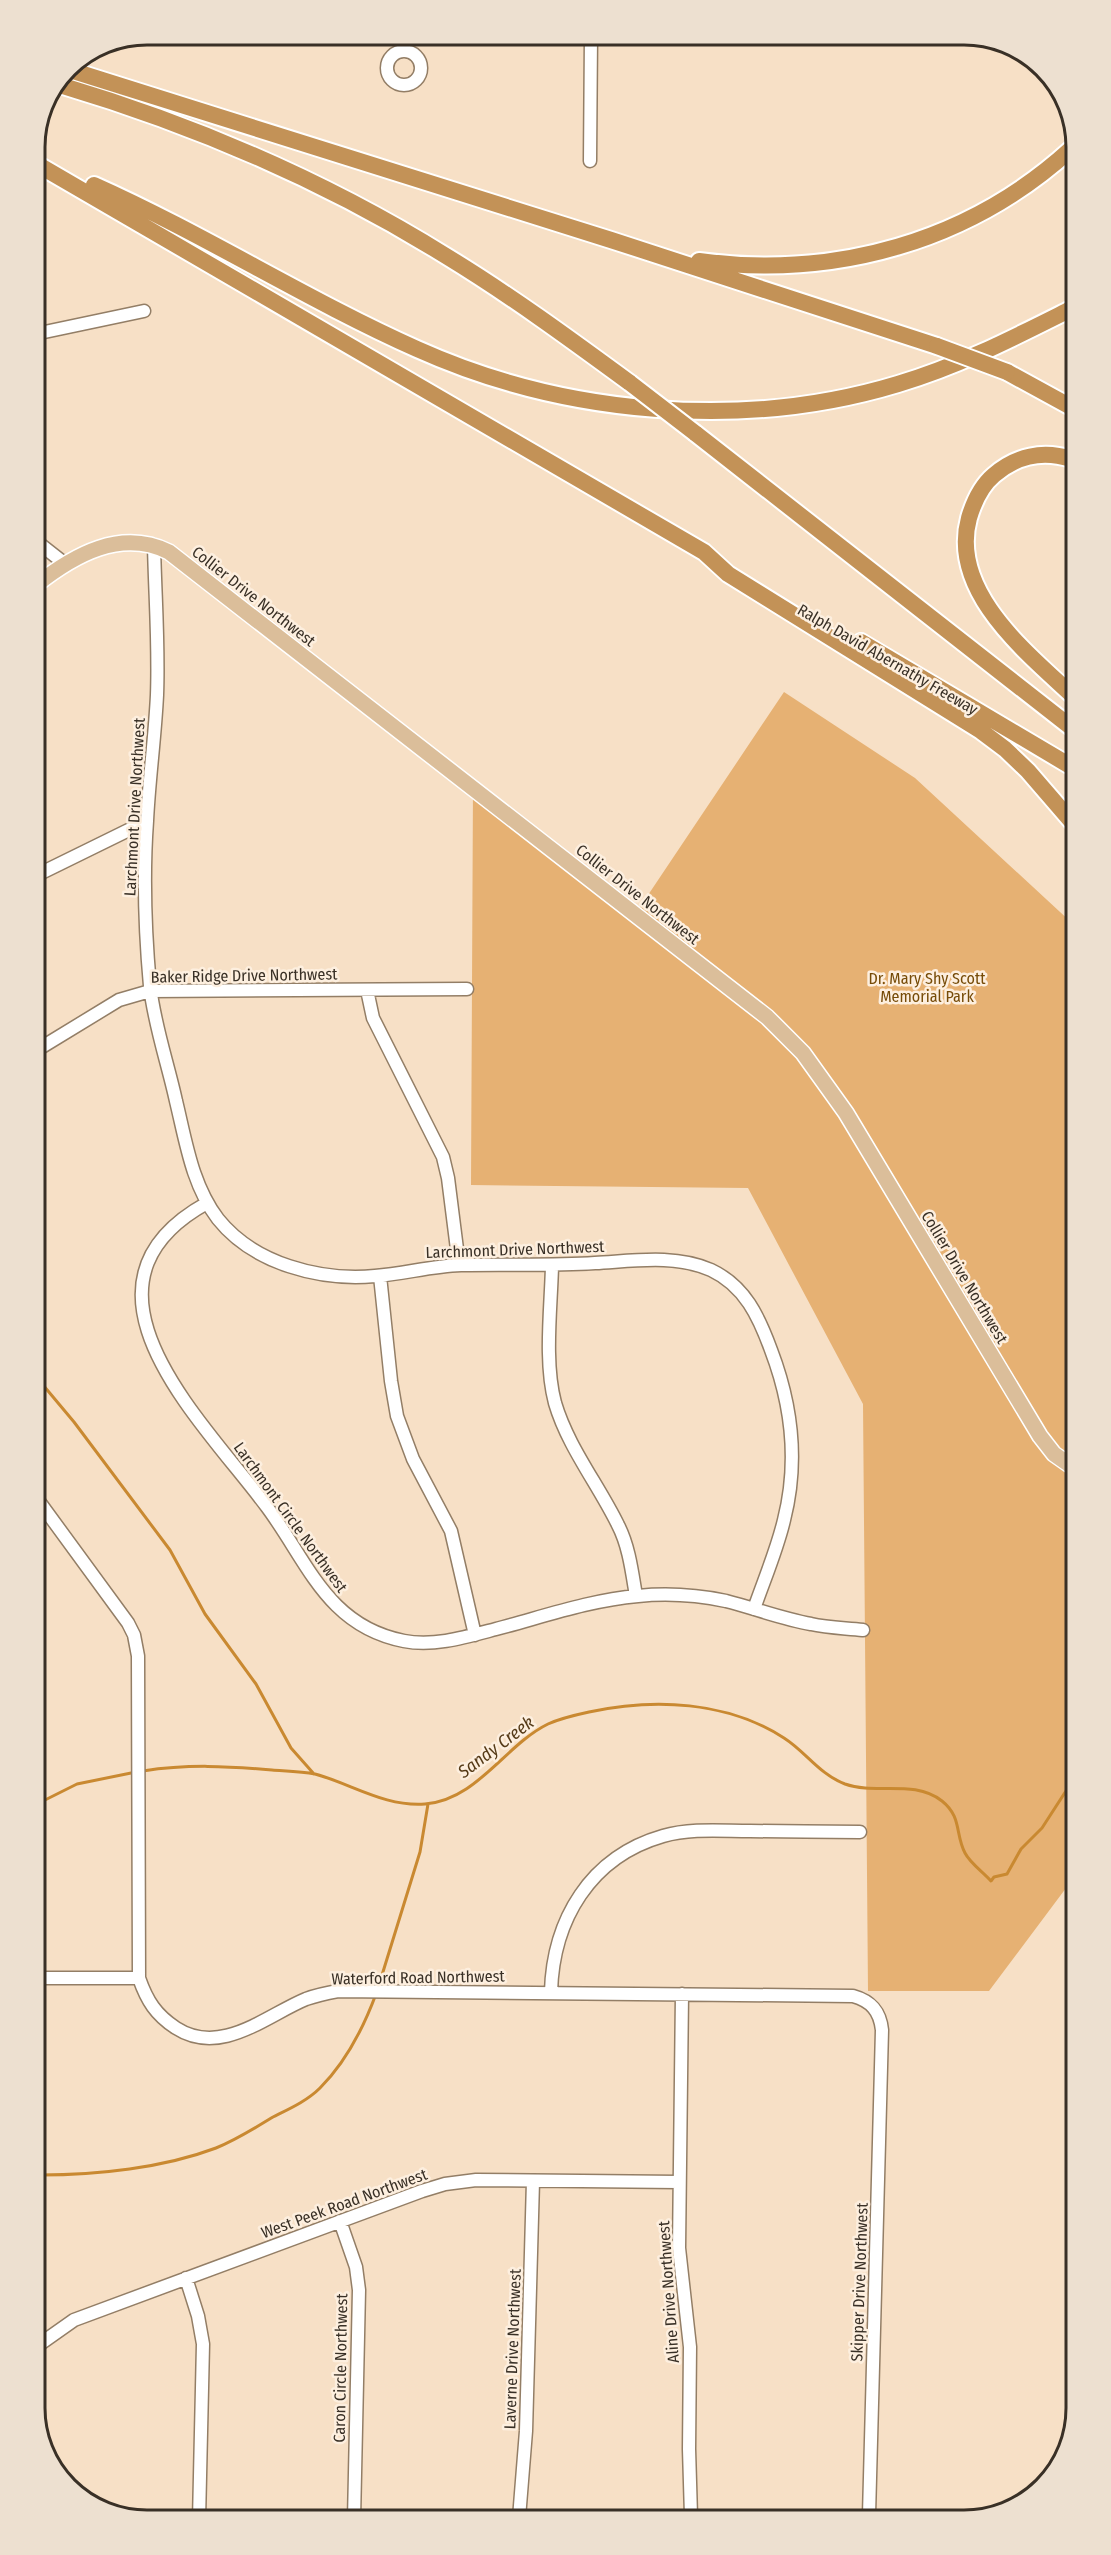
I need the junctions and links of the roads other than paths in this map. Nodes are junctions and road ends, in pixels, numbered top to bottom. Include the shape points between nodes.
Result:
1 (404, 45) edge
2 (591, 45) edge
3 (404, 51) dead end
4 (78, 72) edge
5 (65, 87) edge
6 (1066, 153) edge
7 (590, 161) dead end
8 (45, 165) edge
9 (45, 167) edge
10 (611, 240) junction
11 (1066, 303) edge
12 (144, 311) dead end
13 (1066, 311) edge
14 (45, 332) edge
15 (1016, 336) junction
16 (1066, 404) edge
17 (1066, 458) edge
18 (154, 545) junction
19 (45, 548) edge
20 (704, 552) junction
21 (63, 563) junction
22 (45, 578) edge
23 (1066, 689) edge
24 (1066, 723) edge
25 (1066, 763) edge
26 (1066, 815) edge
27 (147, 821) junction
28 (45, 871) edge
29 (467, 989) dead end
30 (367, 990) junction
31 (150, 991) junction
32 (45, 1045) edge
33 (207, 1203) junction
34 (459, 1265) junction
35 (552, 1266) junction
36 (380, 1276) junction
37 (1066, 1462) edge
38 (45, 1510) edge
39 (636, 1596) junction
40 (754, 1609) junction
41 (863, 1630) dead end
42 (475, 1635) junction
43 (860, 1832) dead end
44 (45, 1978) edge
45 (140, 1978) junction
46 (551, 1992) junction
47 (682, 1994) junction
48 (882, 2049) joint
49 (532, 2181) junction
50 (679, 2182) junction
51 (340, 2221) junction
52 (186, 2278) junction
53 (45, 2340) edge
54 (199, 2510) edge
55 (354, 2510) edge
56 (520, 2510) edge
57 (691, 2510) edge
58 (869, 2510) edge

1 - 3 street
2 - 7 street
4 - 10 highway
5 - 24 highway, bridge via 214,139 350,202 490,284 630,383
6 - 10 highway via 983,213 913,243 856,258 792,266 746,266 699,261
8 - 15 highway via 120,198 417,349 496,378 574,397 693,410 815,403 906,382
9 - 20 highway
10 - 16 highway, bridge via 937,346 1007,372
11 - 15 highway
12 - 14 street
13 - 15 highway
17 - 23 highway via 1031,456 999,472 976,499 967,538 975,580 990,611
18 - 21 main road, Collier Drive Northwest via 120,543
18 - 27 street, Larchmont Drive Northwest via 157,690
18 - 37 main road, Collier Drive Northwest via 186,565 773,1023 819,1074 846,1113 1040,1436
19 - 21 street
20 - 25 highway, Ralph David Abernathy Freeway
20 - 26 highway via 729,574 997,743 1028,771
21 - 22 main road, Collier Drive Northwest
27 - 28 street
27 - 31 street, Larchmont Drive Northwest via 144,894
29 - 30 street, Baker Ridge Drive Northwest
30 - 31 street, Baker Ridge Drive Northwest
30 - 34 street via 373,1018 443,1157
31 - 32 street, Baker Ridge Drive Northwest via 118,1000
31 - 33 street, Larchmont Drive Northwest via 192,1168
33 - 36 street, Larchmont Drive Northwest via 235,1237 272,1260 332,1276
33 - 42 street, Larchmont Circle Northwest via 185,1215 165,1233 151,1256 143,1282 141,1307 146,1332 176,1388 268,1508 320,1589 342,1612 371,1630 404,1641 439,1642
34 - 35 street, Larchmont Drive Northwest
34 - 36 street, Larchmont Drive Northwest
35 - 39 street via 550,1355 555,1402 576,1452 620,1527
35 - 40 street, Larchmont Drive Northwest via 681,1261 714,1271 751,1305 782,1377 793,1446 792,1483 784,1522
36 - 42 street via 398,1416 413,1459 452,1531
38 - 45 street, Waterford Road Northwest via 134,1635 138,1656
39 - 40 street, Larchmont Circle Northwest via 696,1596
39 - 42 street, Larchmont Circle Northwest via 592,1603
40 - 41 street, Larchmont Circle Northwest via 811,1624
43 - 46 street via 694,1830 635,1847 598,1874 572,1907 555,1950
44 - 45 street
45 - 46 street, Waterford Road Northwest via 147,2000 162,2019 182,2032 207,2037 239,2032 304,2000 338,1991
46 - 47 street, Waterford Road Northwest
47 - 48 street, Waterford Road Northwest via 853,1996 871,2004 877,2012
47 - 50 street, Aline Drive Northwest
48 - 58 street, Skipper Drive Northwest
49 - 50 street, West Peek Road Northwest
49 - 51 street, West Peek Road Northwest via 445,2184
49 - 56 street, Laverne Drive Northwest via 526,2431
50 - 57 street, Aline Drive Northwest via 679,2248 690,2347
51 - 52 street, West Peek Road Northwest
51 - 55 street, Caron Circle Northwest via 356,2266 359,2290
52 - 53 street, West Peek Road Northwest via 74,2320
52 - 54 street via 203,2344

